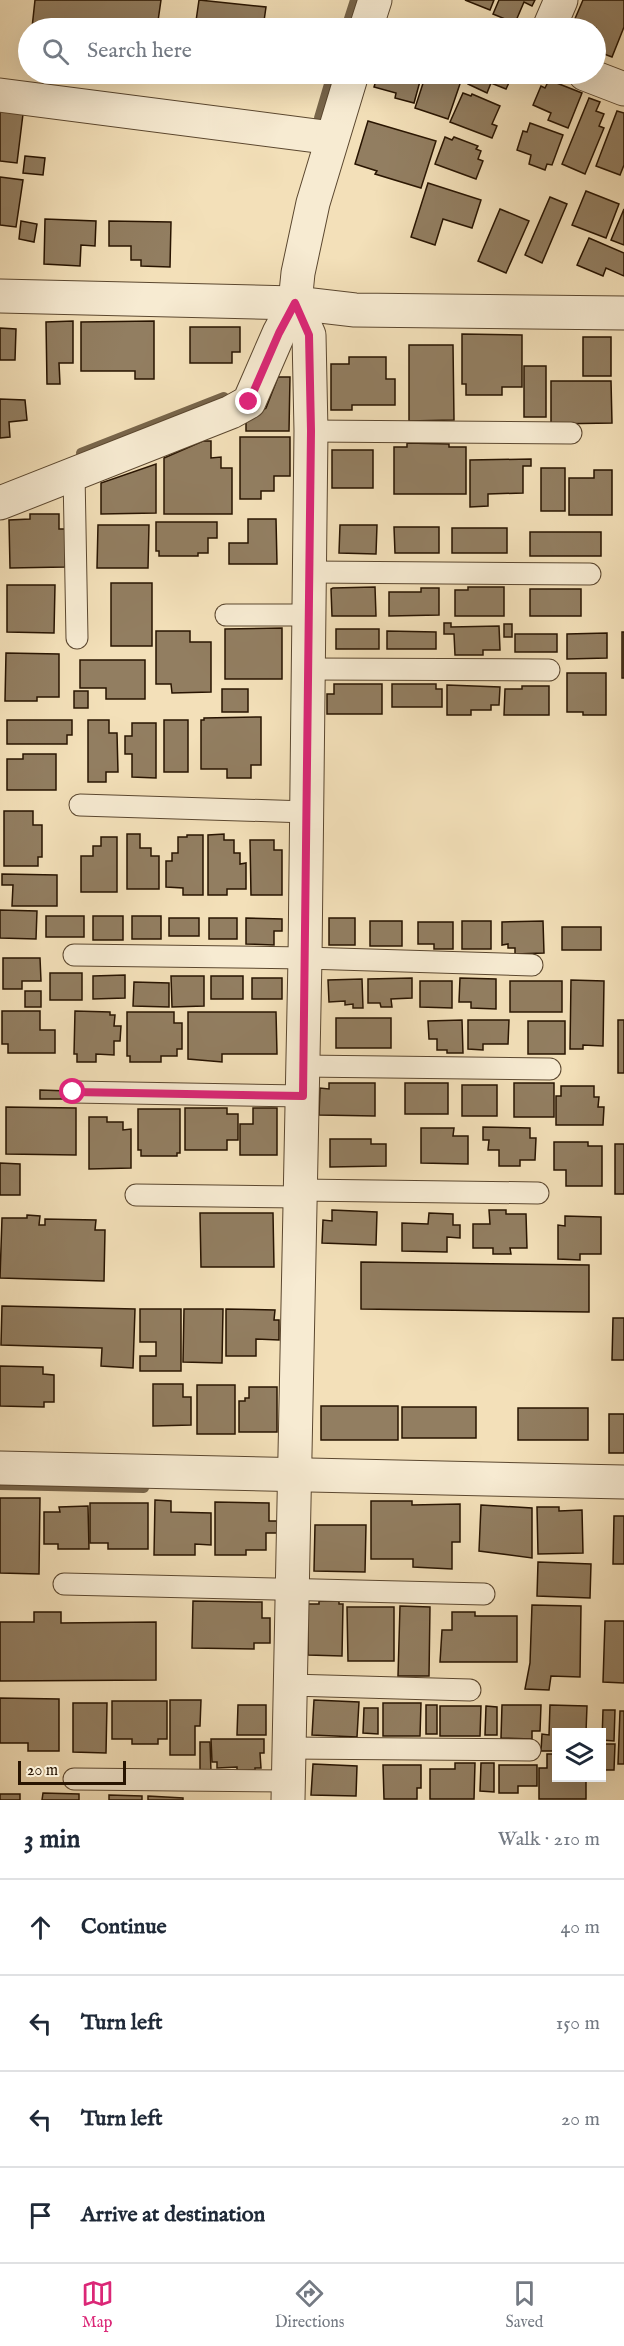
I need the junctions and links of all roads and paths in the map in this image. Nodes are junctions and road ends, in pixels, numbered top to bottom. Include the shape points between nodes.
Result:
1 (375, 0) edge
2 (561, 0) edge
3 (369, 18) edge
4 (553, 18) edge
5 (606, 82) edge
6 (349, 84) edge
7 (624, 89) edge
8 (0, 95) edge
9 (332, 138) junction
10 (0, 296) edge
11 (295, 303) junction
12 (624, 313) edge
13 (311, 431) junction
14 (572, 433) dead end
15 (74, 473) junction
16 (0, 503) edge
17 (310, 572) junction
18 (590, 574) dead end
19 (225, 615) dead end
20 (309, 615) junction
21 (77, 638) dead end
22 (308, 669) junction
23 (549, 670) dead end
24 (80, 806) dead end
25 (307, 812) junction
26 (74, 955) dead end
27 (305, 958) junction
28 (532, 965) dead end
29 (550, 1069) dead end
30 (303, 1081) junction
31 (73, 1092) dead end
32 (538, 1193) dead end
33 (300, 1194) junction
34 (136, 1195) dead end
35 (0, 1468) edge
36 (294, 1476) junction
37 (624, 1482) edge
38 (64, 1584) dead end
39 (291, 1591) junction
40 (484, 1594) dead end
41 (290, 1685) junction
42 (470, 1690) dead end
43 (289, 1748) junction
44 (530, 1750) dead end
45 (74, 1779) dead end
46 (288, 1791) edge

1 - 3 street
2 - 4 street
5 - 7 street
6 - 9 street
8 - 9 street
9 - 11 street via 313,203
10 - 11 street
11 - 12 street via 355,310
11 - 13 street via 309,335
11 - 15 street via 249,402
13 - 14 lane
13 - 17 street
15 - 16 street
15 - 21 lane
17 - 18 lane
17 - 20 street
19 - 20 lane
20 - 22 street
22 - 23 lane
22 - 25 street
24 - 25 lane
25 - 27 street
26 - 27 lane
27 - 28 lane
27 - 30 street
29 - 30 lane
30 - 31 lane
30 - 33 street
32 - 33 lane
33 - 34 lane
33 - 36 street
35 - 36 street
36 - 37 street
36 - 39 street
38 - 39 lane
39 - 40 lane
39 - 41 street
41 - 42 lane
41 - 43 street
43 - 44 lane
43 - 46 street
45 - 46 lane

